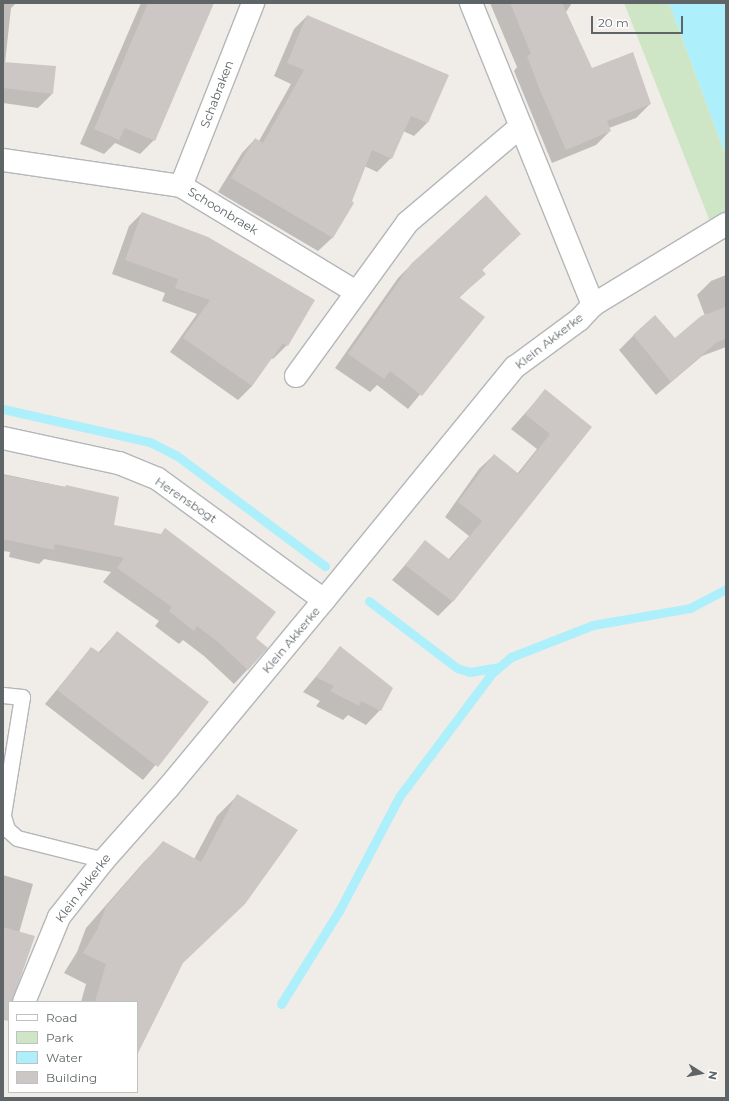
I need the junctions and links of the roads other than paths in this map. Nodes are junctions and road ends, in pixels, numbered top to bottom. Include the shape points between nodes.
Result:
1 (253, 3) edge
2 (471, 3) edge
3 (521, 126) junction
4 (3, 160) edge
5 (182, 186) junction
6 (726, 224) edge
7 (356, 292) junction
8 (593, 305) junction
9 (296, 376) dead end
10 (3, 438) edge
11 (324, 600) junction
12 (3, 695) edge
13 (3, 815) edge
14 (104, 860) junction
15 (24, 1001) edge

1 - 5 street, Schabraken
2 - 3 street, Klein Akkerke
3 - 7 street via 408,222
3 - 8 street, Klein Akkerke
4 - 5 street, Schoonbraek
5 - 7 street, Schoonbraek
6 - 8 street, Klein Akkerke
7 - 9 street
8 - 11 street, Klein Akkerke via 579,320 515,367
10 - 11 street, Herensbogt via 119,463 158,479
11 - 14 street, Klein Akkerke via 173,782
12 - 13 lane via 22,698
13 - 14 lane via 7,829 17,838
14 - 15 street, Klein Akkerke via 59,917

